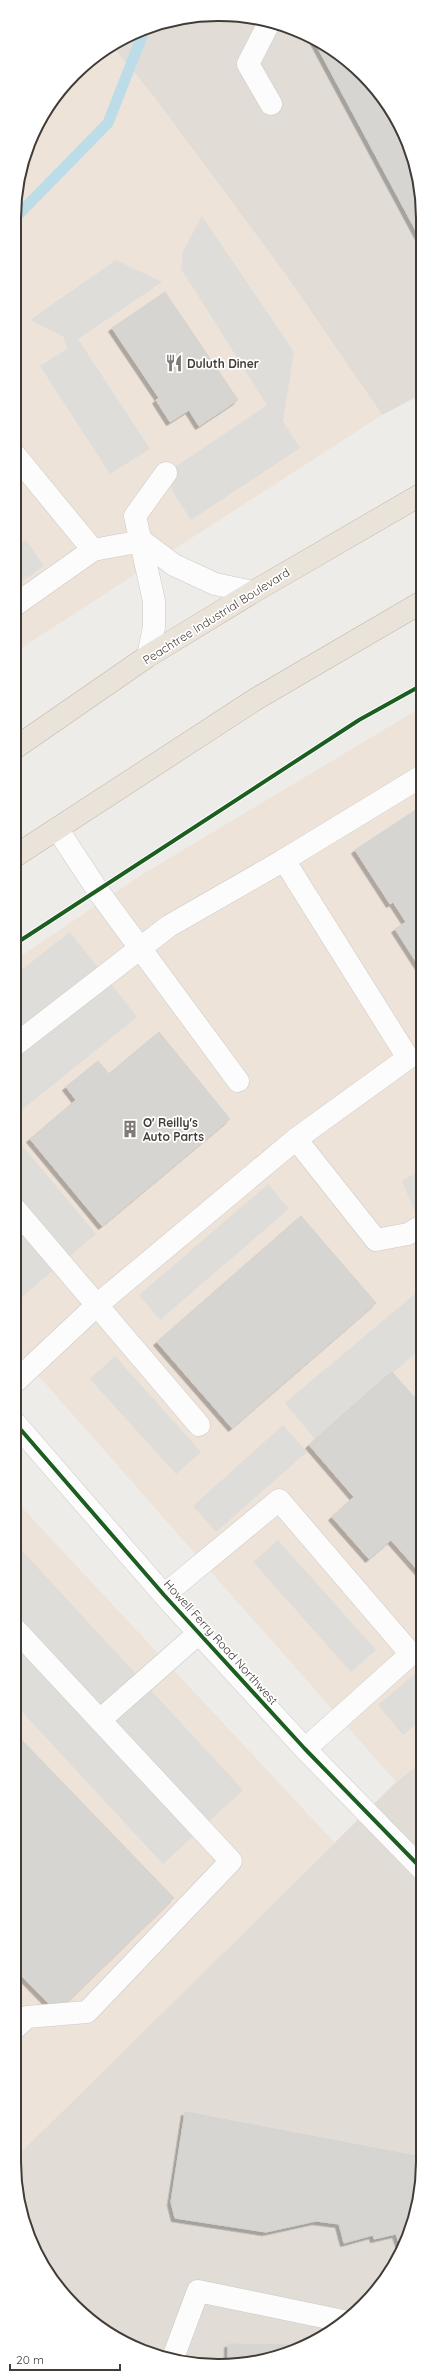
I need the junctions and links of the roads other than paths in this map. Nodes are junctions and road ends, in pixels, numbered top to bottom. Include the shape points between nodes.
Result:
1 (267, 27) edge
2 (271, 104) dead end
3 (21, 461) edge
4 (166, 473) dead end
5 (416, 497) edge
6 (142, 541) junction
7 (93, 550) junction
8 (253, 592) junction
9 (21, 601) edge
10 (416, 606) edge
11 (148, 656) junction
12 (21, 744) edge
13 (416, 780) edge
14 (58, 830) junction
15 (21, 852) edge
16 (284, 860) junction
17 (140, 948) junction
18 (21, 1040) edge
19 (415, 1062) edge
20 (238, 1081) dead end
21 (296, 1139) junction
22 (21, 1216) edge
23 (416, 1229) edge
24 (97, 1305) junction
25 (21, 1376) edge
26 (199, 1425) dead end
27 (21, 1430) edge
28 (164, 1595) junction
29 (200, 1632) junction
30 (21, 1635) edge
31 (100, 1720) junction
32 (305, 1749) junction
33 (416, 1862) edge
34 (21, 2023) edge
35 (337, 2320) edge
36 (175, 2354) edge

1 - 2 street via 248,64
3 - 7 street
4 - 6 street via 135,516
5 - 8 highway, Peachtree Industrial Boulevard
6 - 7 street
6 - 8 street via 174,565 214,584
6 - 11 street via 154,601 154,628
7 - 9 street
8 - 11 highway, Peachtree Industrial Boulevard
10 - 14 highway via 256,699
11 - 12 highway, Peachtree Industrial Boulevard
13 - 16 street
14 - 15 highway
14 - 17 street
16 - 17 street via 169,926
16 - 19 street
17 - 18 street
17 - 20 street
19 - 21 street
21 - 23 street via 376,1240 408,1234
21 - 24 street
22 - 24 street
24 - 25 street
24 - 26 street
27 - 28 street, Howell Ferry Road Northwest
28 - 29 street, Howell Ferry Road Northwest
28 - 32 street via 279,1500 411,1654
29 - 31 street
29 - 32 street, Howell Ferry Road Northwest
30 - 31 street
31 - 34 street via 231,1861 87,2012 27,2017
32 - 33 street, Howell Ferry Road Northwest
35 - 36 street via 198,2291

